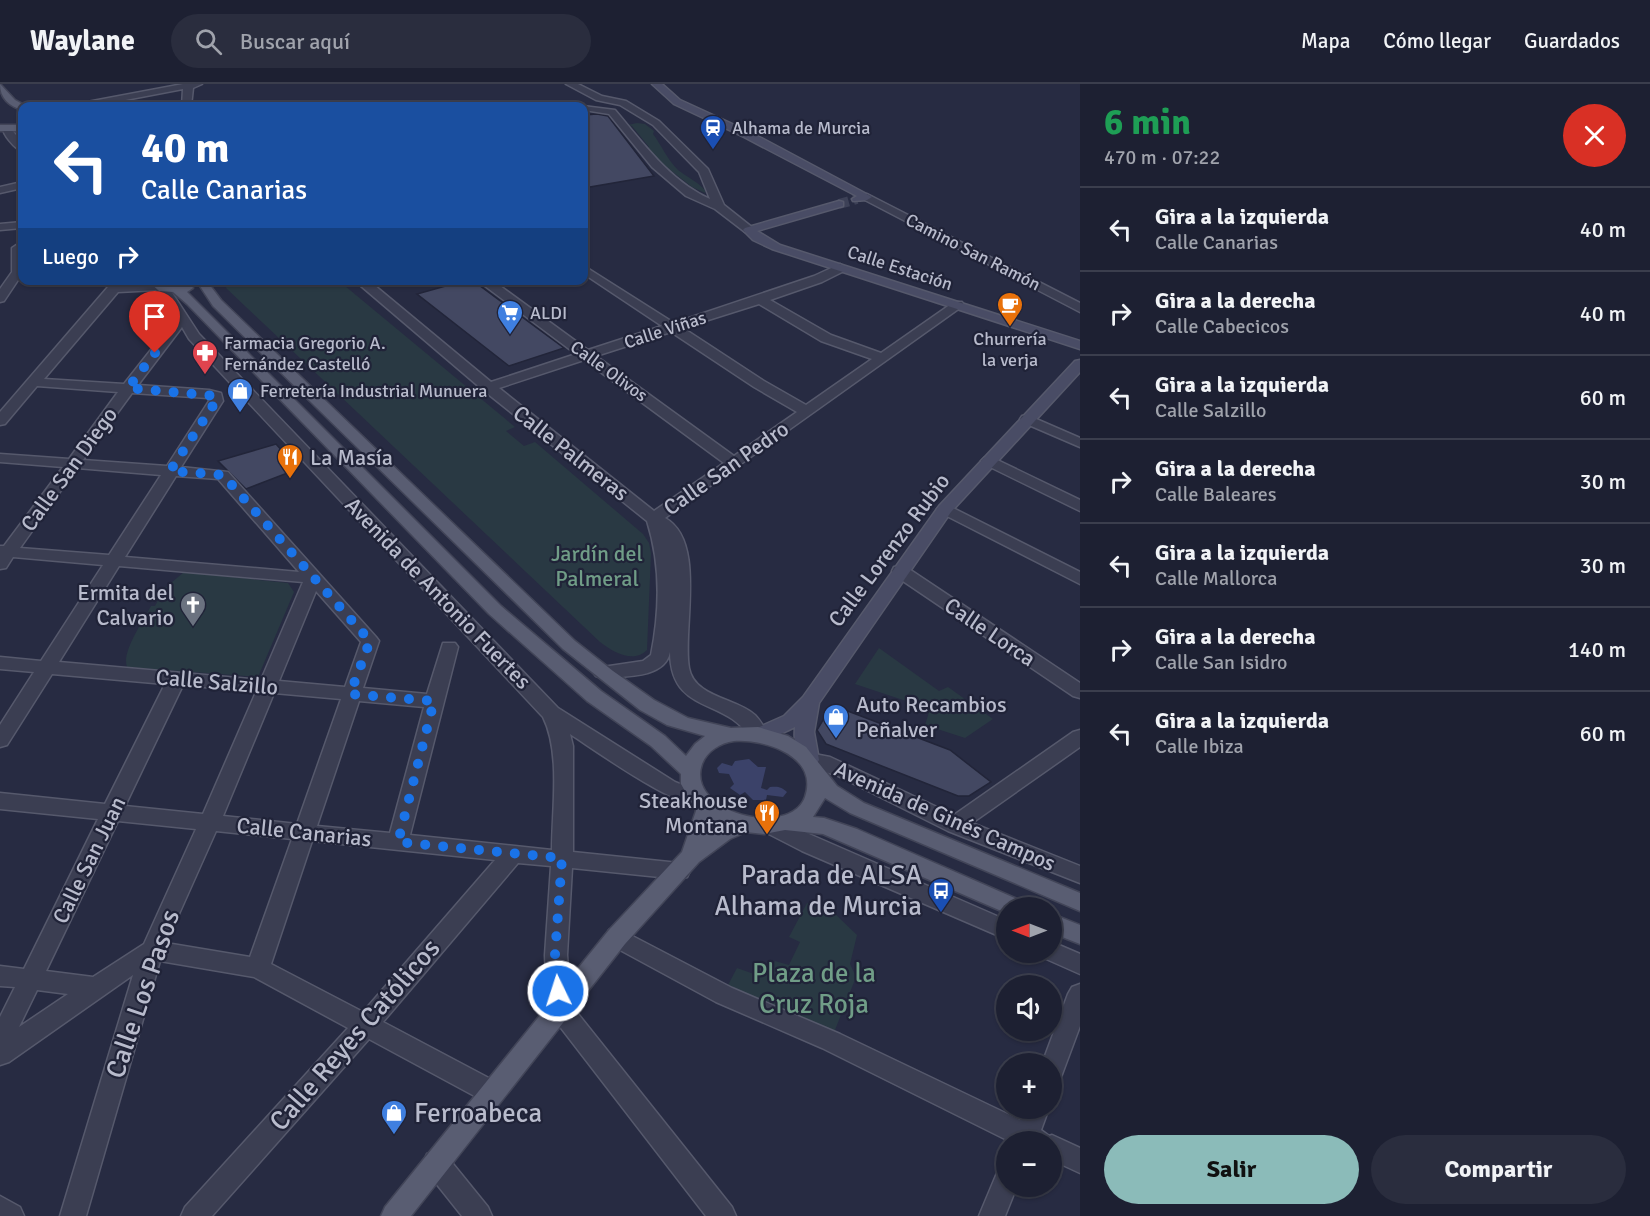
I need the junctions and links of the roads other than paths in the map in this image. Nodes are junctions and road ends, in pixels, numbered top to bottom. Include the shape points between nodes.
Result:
1 (571, 84) edge
2 (657, 84) edge
3 (192, 85) edge
4 (0, 87) edge
5 (599, 98) junction
6 (120, 99) junction
7 (104, 102) edge
8 (124, 102) edge
9 (188, 102) edge
10 (18, 105) edge
11 (588, 107) edge
12 (18, 108) edge
13 (4, 110) dead end
14 (588, 110) edge
15 (650, 120) junction
16 (621, 124) junction
17 (3, 128) edge
18 (18, 130) edge
19 (18, 144) edge
20 (18, 186) edge
21 (0, 190) edge
22 (862, 198) joint
23 (839, 204) tunnel mouth
24 (719, 207) junction
25 (18, 225) edge
26 (0, 227) edge
27 (749, 230) junction
28 (16, 248) edge
29 (840, 268) junction
30 (588, 272) edge
31 (14, 281) junction
32 (0, 283) edge
33 (117, 285) edge
34 (140, 285) edge
35 (205, 285) edge
36 (366, 285) edge
37 (490, 285) edge
38 (163, 286) edge
39 (0, 298) edge
40 (760, 299) junction
41 (958, 305) junction
42 (1080, 308) edge
43 (182, 318) junction
44 (672, 327) junction
45 (1080, 345) edge
46 (587, 354) junction
47 (881, 358) junction
48 (1080, 364) edge
49 (34, 382) junction
50 (488, 387) junction
51 (128, 388) junction
52 (806, 411) junction
53 (1027, 419) junction
54 (0, 421) edge
55 (1080, 443) edge
56 (0, 458) edge
57 (989, 461) junction
58 (733, 462) junction
59 (75, 463) junction
60 (170, 471) junction
61 (1080, 506) edge
62 (945, 509) junction
63 (654, 519) junction
64 (3, 556) edge
65 (113, 561) junction
66 (900, 571) junction
67 (313, 578) junction
68 (1080, 579) edge
69 (448, 647) dead end
70 (0, 663) edge
71 (45, 667) junction
72 (602, 672) junction
73 (177, 678) junction
74 (268, 686) junction
75 (1080, 692) edge
76 (350, 694) junction
77 (434, 701) junction
78 (810, 702) junction
79 (551, 713) junction
80 (760, 734) junction
81 (732, 735) junction
82 (1080, 737) edge
83 (0, 740) edge
84 (812, 767) junction
85 (691, 772) junction
86 (0, 801) edge
87 (702, 801) junction
88 (112, 811) junction
89 (210, 822) junction
90 (744, 824) junction
91 (777, 824) junction
92 (955, 825) junction
93 (304, 832) junction
94 (398, 842) junction
95 (514, 853) junction
96 (562, 858) junction
97 (685, 864) junction
98 (1080, 875) edge
99 (996, 899) edge
100 (1080, 902) edge
101 (996, 926) edge
102 (1062, 927) edge
103 (1080, 935) edge
104 (617, 937) junction
105 (152, 950) junction
106 (1062, 956) edge
107 (1080, 964) edge
108 (258, 968) junction
109 (0, 976) edge
110 (30, 979) junction
111 (96, 987) junction
112 (1080, 994) edge
113 (559, 1008) junction
114 (365, 1026) junction
115 (0, 1042) edge
116 (1058, 1053) edge
117 (0, 1054) edge
118 (491, 1092) junction
119 (1012, 1131) edge
120 (1062, 1153) edge
121 (1080, 1161) edge
122 (436, 1163) junction
123 (1000, 1197) edge
124 (0, 1209) edge
125 (10, 1216) edge
126 (73, 1216) edge
127 (194, 1216) edge
128 (394, 1216) edge
129 (479, 1216) edge
130 (723, 1216) edge
131 (992, 1216) edge

1 - 5 street, Calle Estación
2 - 22 main road via 671,99 748,135
3 - 6 street
3 - 9 street
4 - 10 main road
5 - 11 street
5 - 15 street, Calle Estación via 623,103
6 - 7 street
6 - 8 street
12 - 13 main road
14 - 16 street, Calle Estación via 612,112
15 - 16 street
15 - 24 street, Calle Estación via 704,171
16 - 24 street, Calle Estación via 656,165 690,194
17 - 18 main road
17 - 19 street
20 - 21 street
22 - 42 street, Camino San Ramón
23 - 27 main road
24 - 27 street, Calle Estación
25 - 26 street
27 - 29 main road, Calle Estación via 776,247
28 - 31 street via 18,272
29 - 40 street, Calle Viñas
29 - 41 main road, Calle Estación
30 - 44 street
31 - 32 street
31 - 39 street
33 - 49 street
34 - 38 street
35 - 72 main road via 225,310 484,564 558,636
36 - 50 street, Calle Palmeras
37 - 46 street, Calle Olivos
38 - 43 street, Avenida de Antonio Fuertes
38 - 85 main road, Avenida de Antonio Fuertes via 495,610 594,696 658,741
40 - 44 street, Calle Viñas
40 - 47 street via 826,338
41 - 45 main road, Calle Estación
41 - 47 street, Calle San Pedro
43 - 51 street, Calle San Diego
43 - 79 street, Avenida de Antonio Fuertes via 244,390
44 - 46 street, Calle Viñas
44 - 52 street
46 - 50 street, Calle Viñas
46 - 58 street, Calle Olivos
47 - 52 street, Calle San Pedro
48 - 53 main road, Calle Lorenzo Rubio
49 - 51 street
49 - 54 street
50 - 63 street, Calle Palmeras
51 - 59 street, Calle San Diego
51 - 60 street via 216,396
52 - 58 street, Calle San Pedro
53 - 55 street
53 - 57 main road, Calle Lorenzo Rubio
56 - 59 street
57 - 61 street
57 - 62 main road, Calle Lorenzo Rubio
58 - 63 street, Calle San Pedro
59 - 60 street
59 - 64 street, Calle San Diego
60 - 65 street
60 - 67 street via 223,475
62 - 66 main road, Calle Lorenzo Rubio
62 - 68 street
63 - 72 street via 663,551 665,585 660,658 648,667
63 - 80 street, Calle San Pedro via 668,526 678,552 680,669 686,684 740,713
64 - 65 street
65 - 67 street
65 - 71 street
66 - 75 street, Calle Lorca
66 - 78 main road, Calle Lorenzo Rubio
67 - 74 street, Calle Los Pasos
67 - 76 street via 370,641
69 - 77 street
70 - 71 street, Calle Salzillo
71 - 73 street, Calle Salzillo
71 - 83 street
72 - 81 main road via 674,720
73 - 74 street, Calle Salzillo
73 - 88 street, Calle San Juan
74 - 76 street, Calle Salzillo
74 - 89 street, Calle Los Pasos
76 - 77 street, Calle Salzillo
76 - 93 street
77 - 94 street
78 - 80 main road, Calle Lorenzo Rubio via 791,721
78 - 84 main road via 803,724 804,746
79 - 87 street, Avenida de Antonio Fuertes via 668,787
79 - 96 street via 563,746
80 - 81 main road
80 - 84 main road via 796,748
81 - 85 main road via 710,742 698,752
82 - 92 street
84 - 91 main road via 818,789 813,803 801,815
84 - 92 street, Avenida de Ginés Campos via 823,762 843,770
84 - 100 main road, Avenida de Ginés Campos via 830,791 857,808
85 - 87 main road via 690,779
86 - 88 street, Calle Canarias
87 - 90 main road via 724,818
87 - 97 main road via 706,811
88 - 89 street, Calle Canarias
88 - 110 street, Calle San Juan
89 - 93 street, Calle Canarias
89 - 105 street, Calle Los Pasos
90 - 91 main road
90 - 97 main road via 723,832
91 - 99 main road via 824,826
91 - 101 street via 809,845
92 - 98 street, Avenida de Ginés Campos
93 - 94 street, Calle Canarias
93 - 108 street
94 - 95 street, Calle Canarias
95 - 96 street, Calle Canarias
95 - 114 street, Calle Reyes Católicos
96 - 97 street, Calle Canarias
96 - 113 street via 555,955
97 - 104 main road
102 - 103 main road
104 - 113 main road
104 - 119 street via 724,995 831,1041
105 - 108 street
105 - 111 street
105 - 126 street, Calle Los Pasos
106 - 107 street
108 - 114 street
109 - 110 street
110 - 111 street
110 - 115 street, Calle San Juan
111 - 117 street
112 - 116 street
113 - 118 main road
113 - 130 street
114 - 118 street
114 - 127 street, Calle Reyes Católicos
118 - 122 main road
120 - 121 street
122 - 128 main road
122 - 129 street
123 - 131 street
124 - 125 street

